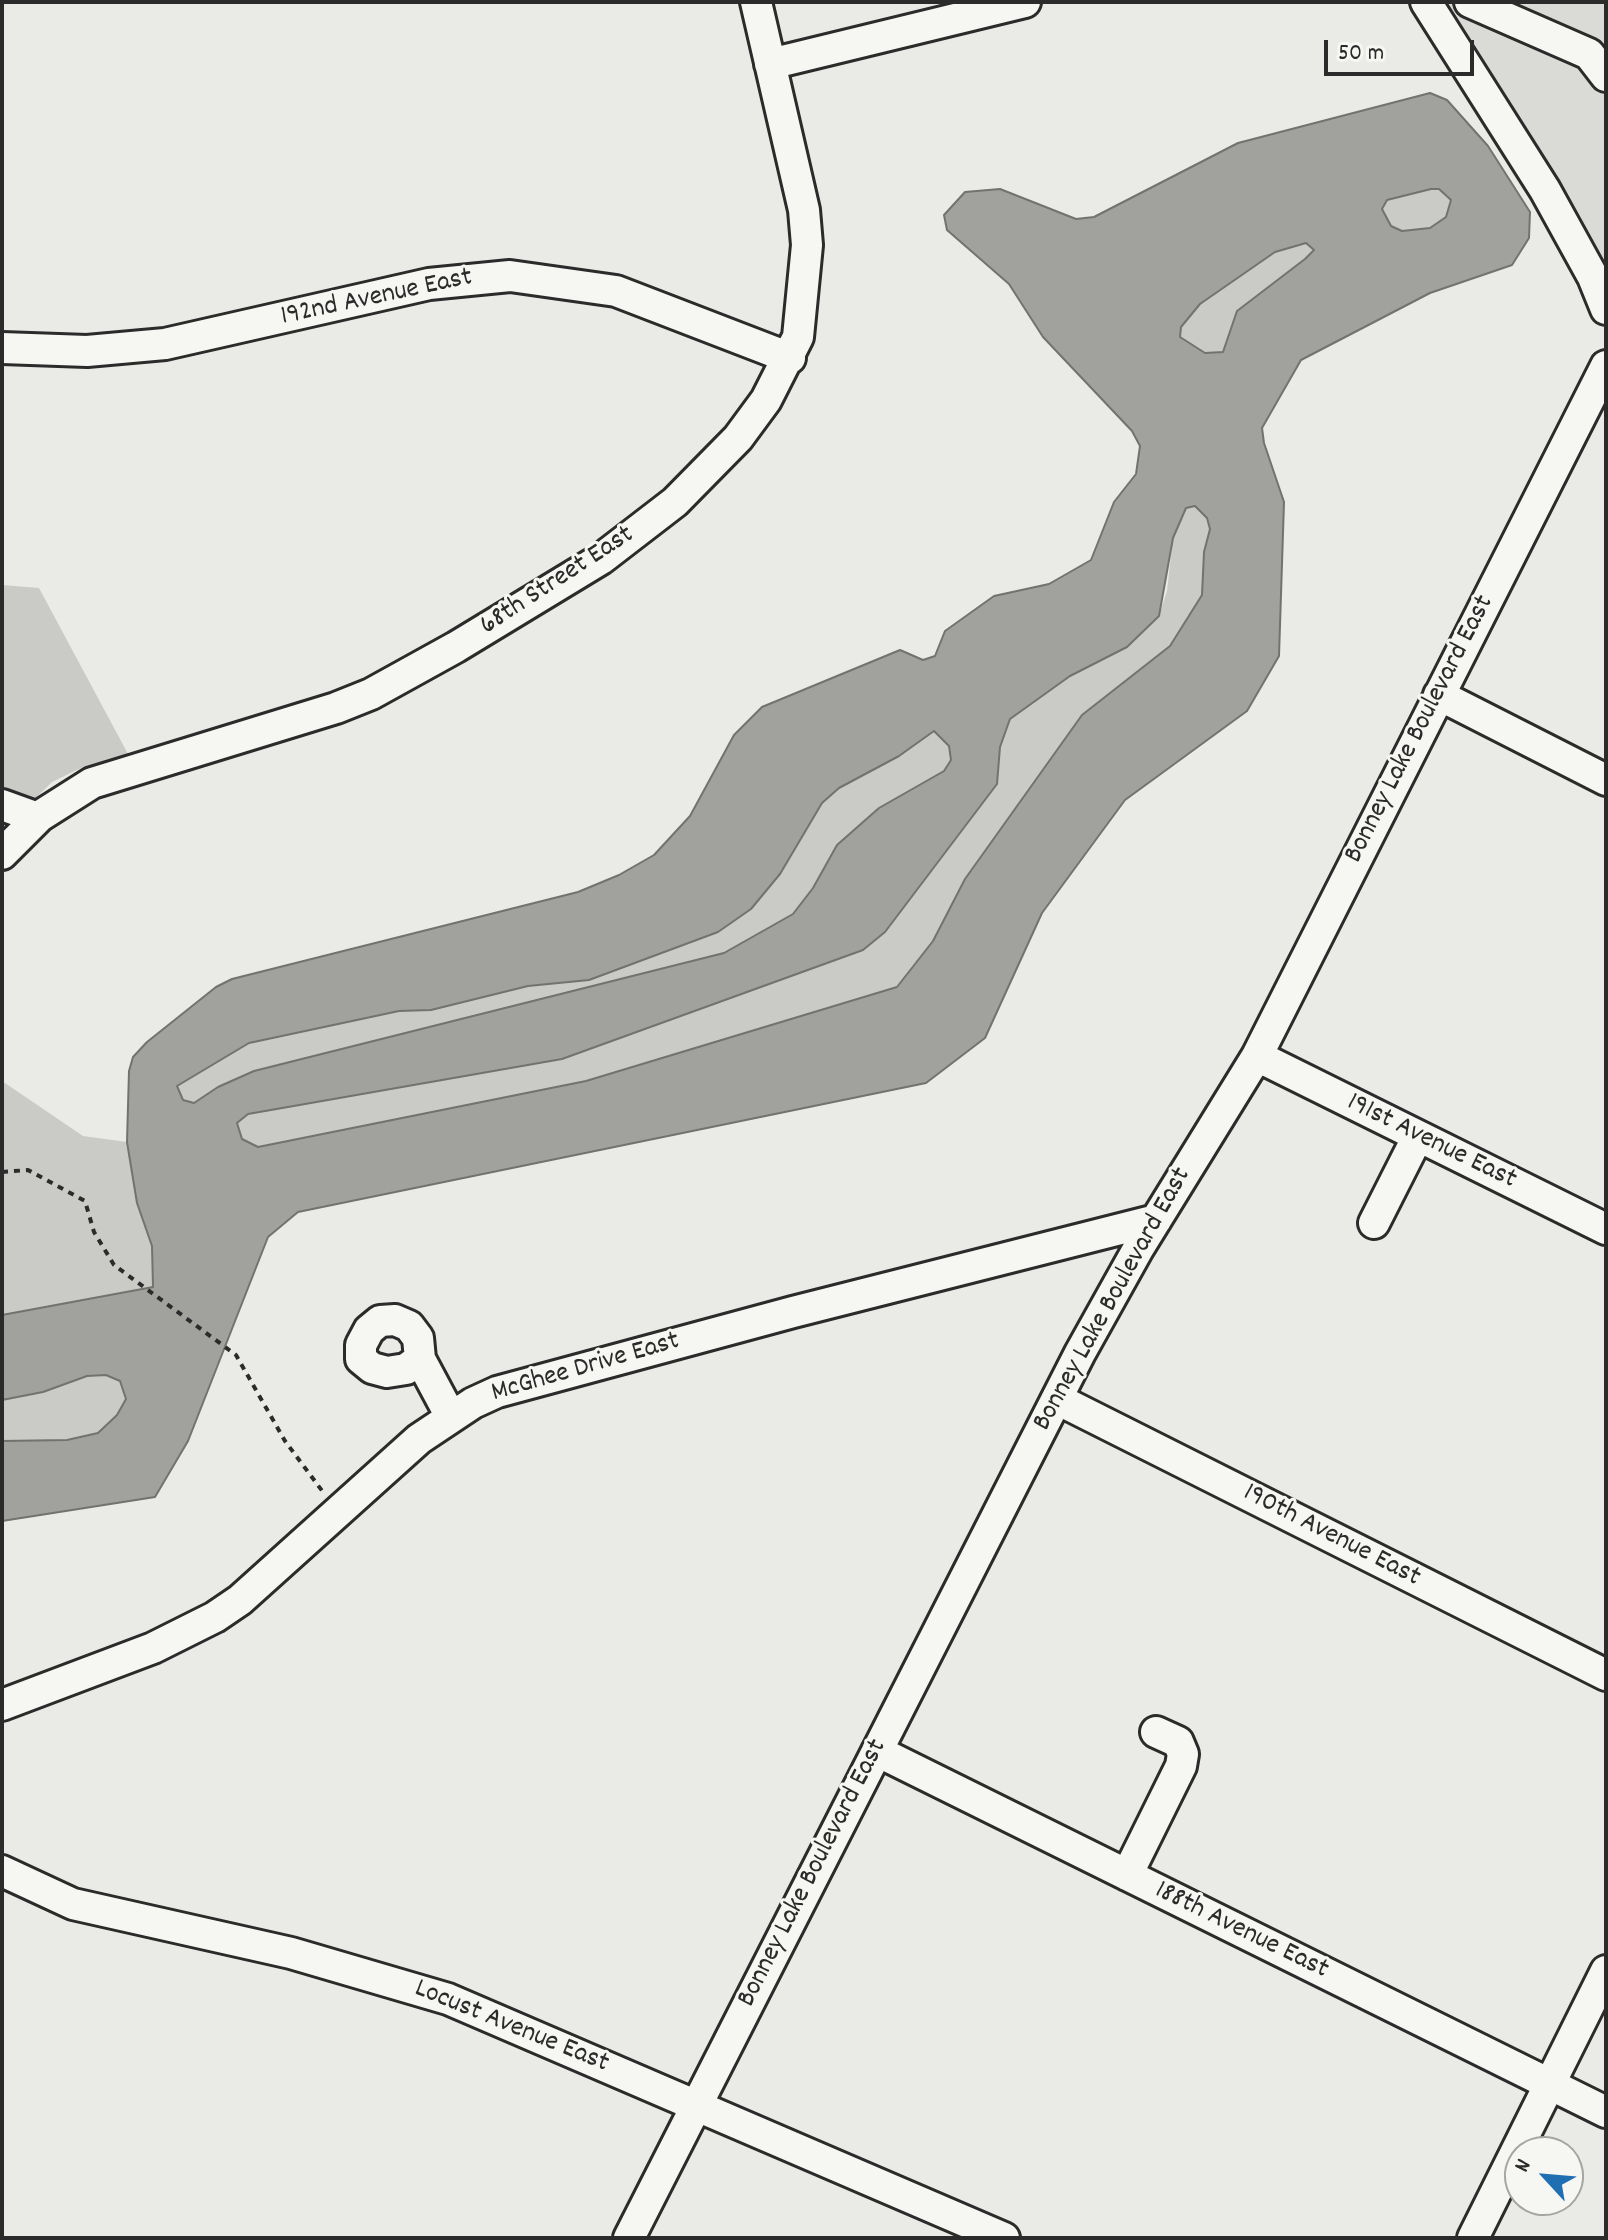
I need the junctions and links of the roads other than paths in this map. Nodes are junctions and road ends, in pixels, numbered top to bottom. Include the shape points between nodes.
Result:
1 (756, 2) edge
2 (1025, 2) edge
3 (1470, 2) edge
4 (1437, 5) edge
5 (1600, 58) edge
6 (770, 64) junction
7 (1606, 309) edge
8 (2, 348) edge
9 (790, 358) junction
10 (1606, 366) edge
11 (1439, 695) junction
12 (1606, 780) edge
13 (2, 805) edge
14 (38, 818) junction
15 (2, 854) edge
16 (1257, 1056) junction
17 (1418, 1136) junction
18 (1156, 1220) junction
19 (1374, 1223) dead end
20 (1606, 1229) edge
21 (420, 1359) dead end
22 (1057, 1399) junction
23 (451, 1417) junction
24 (1606, 1675) edge
25 (2, 1705) edge
26 (1156, 1732) dead end
27 (877, 1751) junction
28 (2, 1871) edge
29 (1127, 1875) junction
30 (1606, 1971) edge
31 (1549, 2084) junction
32 (696, 2107) junction
33 (1606, 2112) edge
34 (988, 2235) edge
35 (629, 2238) edge
36 (1473, 2238) edge

1 - 6 street, 68th Street East
2 - 6 street
3 - 5 street
4 - 7 street via 1545,190
6 - 9 street, 68th Street East via 804,210 807,245 803,309
8 - 9 street, 192nd Avenue East via 87,351 165,344 429,284 510,276 616,291
9 - 14 street, 68th Street East via 766,400 709,471 601,559 546,594 371,694 110,776
10 - 11 street, Bonney Lake Boulevard East
11 - 12 street
11 - 16 street, Bonney Lake Boulevard East
13 - 14 street
14 - 15 street, 68th Street East
16 - 17 street, 191st Avenue East
16 - 18 street, Bonney Lake Boulevard East
17 - 19 street
17 - 20 street, 191st Avenue East
18 - 22 street, Bonney Lake Boulevard East
18 - 23 street, McGhee Drive East via 525,1383
21 - 23 street
22 - 24 street, 190th Avenue East
22 - 27 street, Bonney Lake Boulevard East
23 - 25 street, McGhee Drive East via 215,1617 153,1648
26 - 29 street via 1178,1742 1181,1766
27 - 29 street, 188th Avenue East
27 - 32 street, Bonney Lake Boulevard East
28 - 32 street, Locust Avenue East via 73,1904 412,1986
29 - 31 street, 188th Avenue East
30 - 31 street
31 - 33 street, 188th Avenue East
31 - 36 street
32 - 34 street, Locust Avenue East
32 - 35 street, Bonney Lake Boulevard East

